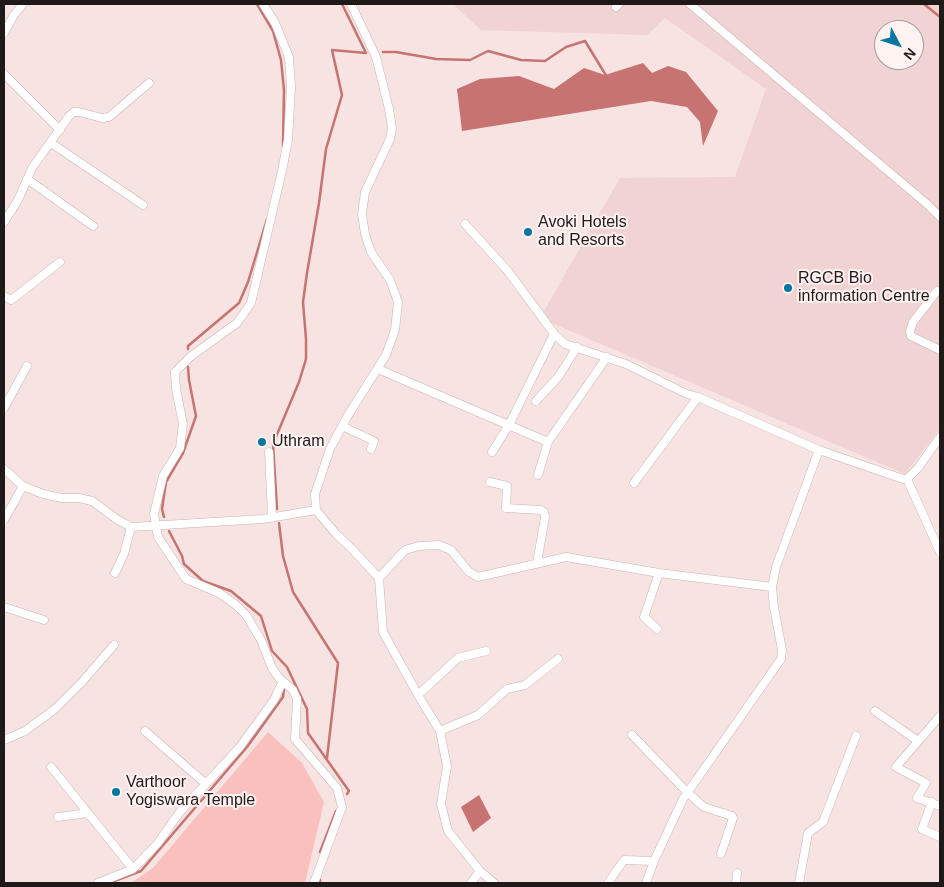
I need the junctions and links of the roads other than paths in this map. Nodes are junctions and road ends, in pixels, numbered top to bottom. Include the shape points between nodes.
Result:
1 (23, 4) edge
2 (263, 4) edge
3 (351, 4) edge
4 (690, 4) edge
5 (4, 33) edge
6 (4, 74) edge
7 (150, 83) dead end
8 (60, 130) junction
9 (51, 143) junction
10 (27, 179) junction
11 (143, 205) dead end
12 (940, 218) edge
13 (4, 222) edge
14 (465, 224) dead end
15 (93, 226) dead end
16 (60, 262) dead end
17 (936, 291) dead end
18 (4, 296) edge
19 (554, 334) junction
20 (577, 347) junction
21 (940, 350) edge
22 (607, 357) junction
23 (27, 366) dead end
24 (378, 369) junction
25 (698, 398) junction
26 (536, 401) dead end
27 (4, 408) edge
28 (509, 425) junction
29 (342, 426) junction
30 (940, 437) edge
31 (548, 442) junction
32 (371, 448) dead end
33 (819, 450) junction
34 (269, 452) dead end
35 (492, 452) dead end
36 (4, 469) edge
37 (538, 475) dead end
38 (907, 479) junction
39 (490, 482) dead end
40 (634, 483) dead end
41 (24, 486) junction
42 (316, 510) junction
43 (272, 517) junction
44 (4, 520) edge
45 (157, 524) junction
46 (132, 526) junction
47 (940, 552) edge
48 (537, 564) junction
49 (659, 572) junction
50 (115, 573) dead end
51 (379, 578) junction
52 (772, 587) junction
53 (4, 607) edge
54 (44, 620) dead end
55 (657, 629) dead end
56 (114, 645) dead end
57 (486, 651) dead end
58 (558, 659) dead end
59 (283, 681) junction
60 (418, 695) junction
61 (875, 711) dead end
62 (940, 716) edge
63 (145, 731) dead end
64 (440, 731) junction
65 (632, 735) dead end
66 (856, 736) dead end
67 (4, 740) edge
68 (918, 741) junction
69 (51, 767) dead end
70 (206, 784) junction
71 (688, 793) junction
72 (932, 802) junction
73 (940, 806) edge
74 (88, 813) junction
75 (58, 817) dead end
76 (940, 837) edge
77 (721, 854) dead end
78 (654, 861) junction
79 (133, 869) junction
80 (480, 872) junction
81 (737, 872) dead end
82 (98, 883) edge
83 (316, 883) edge
84 (472, 883) edge
85 (494, 883) edge
86 (608, 883) edge
87 (646, 883) edge
88 (736, 883) edge
89 (799, 883) edge

1 - 5 street
2 - 45 street via 289,56 288,140 282,171 251,303 237,323 174,372 184,424 180,448 162,476 154,514
3 - 24 street via 376,57 392,128 365,192 362,214 371,252 390,280 398,302 396,330
4 - 12 street
6 - 8 street
7 - 8 street via 108,117 74,112
8 - 9 street
9 - 10 street
9 - 11 street
10 - 13 street
10 - 15 street
14 - 19 street via 507,270
16 - 18 street via 10,300
17 - 21 street via 910,331 911,336
19 - 20 street via 565,344
19 - 28 street
20 - 22 street
20 - 26 street via 559,376
22 - 25 street
22 - 31 street
23 - 27 street
24 - 28 street
24 - 29 street
25 - 33 street
25 - 40 street
28 - 31 street
28 - 35 street
29 - 32 street via 374,440
29 - 42 street via 330,449 315,494
30 - 38 street
31 - 37 street
33 - 38 street
33 - 52 street via 776,567
34 - 43 street
36 - 41 street
38 - 47 street
39 - 48 street via 507,486 506,508 544,512
41 - 44 street
41 - 46 street via 62,498 92,501
42 - 43 street
42 - 51 street
43 - 45 street
45 - 46 street
45 - 59 street via 158,537 186,579 218,593 246,615 272,668
46 - 50 street
48 - 49 street via 566,557
48 - 51 street via 478,577 469,572 451,550 439,545 419,546 405,550
49 - 52 street
49 - 55 street via 644,617
51 - 60 street via 383,632
52 - 71 street via 781,659
53 - 54 street
56 - 67 street via 55,709 25,731
57 - 60 street via 458,658
58 - 64 street via 524,685 507,689 478,715
59 - 70 street via 274,700 239,748
59 - 83 street via 294,690 297,700 295,739 337,788 341,798 342,807
60 - 64 street
61 - 68 street
62 - 68 street
63 - 70 street
64 - 80 street via 447,766 441,804 448,831
65 - 71 street
66 - 89 street via 823,822 808,833
68 - 72 street via 896,767 926,783 917,798
69 - 74 street
70 - 79 street
71 - 77 street via 704,807 732,816
71 - 78 street
72 - 73 street
72 - 76 street via 922,829
74 - 75 street
74 - 79 street
78 - 86 street via 624,860
78 - 87 street
79 - 82 street
80 - 84 street
80 - 85 street
81 - 88 street

